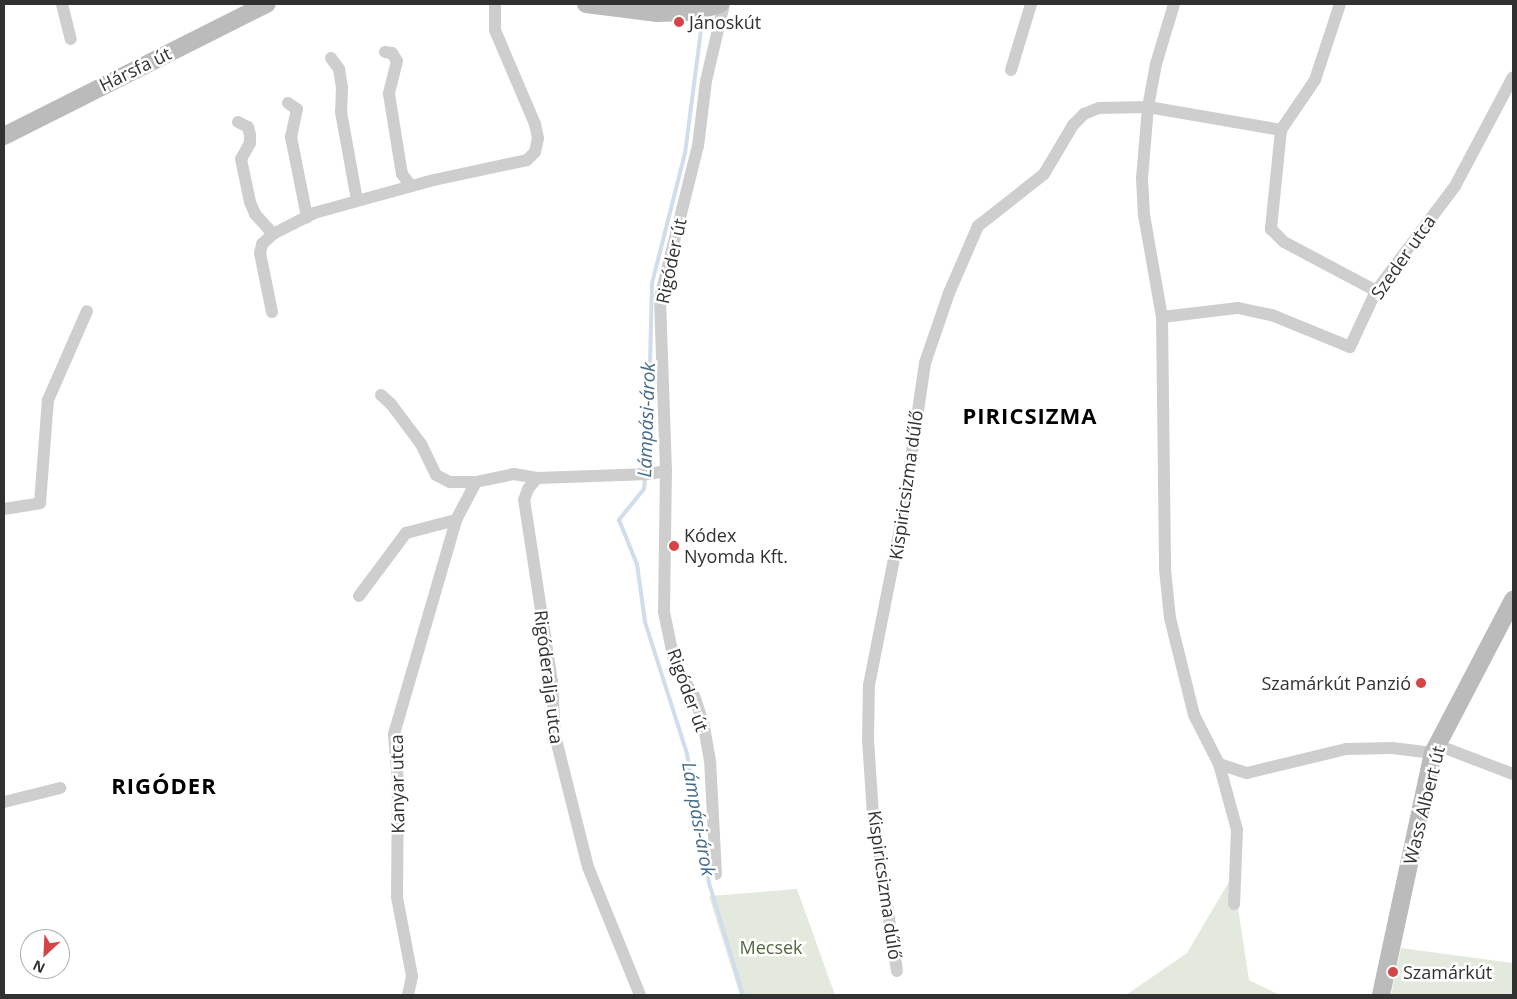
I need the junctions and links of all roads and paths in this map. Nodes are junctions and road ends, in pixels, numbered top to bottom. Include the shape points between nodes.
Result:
1 (62, 4) edge
2 (267, 4) edge
3 (495, 4) edge
4 (586, 4) edge
5 (719, 4) edge
6 (1031, 4) edge
7 (1174, 4) edge
8 (1340, 4) edge
9 (71, 39) dead end
10 (385, 52) dead end
11 (331, 58) dead end
12 (1011, 70) dead end
13 (1513, 80) edge
14 (288, 104) dead end
15 (1148, 107) junction
16 (238, 122) dead end
17 (1281, 130) junction
18 (4, 136) edge
19 (412, 186) junction
20 (357, 200) junction
21 (307, 217) junction
22 (273, 234) junction
23 (1376, 291) junction
24 (87, 311) dead end
25 (272, 312) dead end
26 (1162, 317) junction
27 (381, 395) dead end
28 (666, 470) junction
29 (537, 478) junction
30 (476, 482) junction
31 (4, 509) edge
32 (456, 520) junction
33 (359, 596) dead end
34 (1513, 600) edge
35 (1507, 625) edge
36 (1435, 749) junction
37 (1218, 764) junction
38 (1513, 774) edge
39 (60, 788) dead end
40 (4, 802) edge
41 (716, 874) dead end
42 (1234, 904) dead end
43 (897, 971) dead end
44 (408, 995) edge
45 (640, 995) edge
46 (1381, 995) edge

1 - 9 street
2 - 18 street, Hársfa út
3 - 19 street via 495,30 535,124 538,138 535,152 528,160
4 - 5 street via 657,14 694,12
5 - 28 street, Rigóder út via 698,146 660,298
6 - 12 street
7 - 15 street via 1156,64
8 - 17 street via 1315,80
10 - 19 street via 392,53 396,61 389,94 402,174
11 - 20 street via 339,69 342,87 340,112
13 - 23 street, Szeder utca via 1455,186
14 - 21 street via 297,109 291,137
15 - 17 street, Kispiricsizma dűlő
15 - 26 street via 1142,178 1144,215
15 - 43 street, Kispiricsizma dűlő via 1099,108 1084,114 1073,125 1044,174 978,226 949,293 925,362 902,519 869,685 868,740 873,815
16 - 22 street via 248,127 250,135 250,143 241,159 250,202 255,214
17 - 23 street via 1271,212 1274,235
19 - 20 street
20 - 21 street
21 - 22 street
22 - 25 street via 262,244 260,253
23 - 26 street, Szeder utca via 1350,347 1272,315 1238,308
24 - 31 street via 48,400 40,503
26 - 37 street via 1165,569 1170,618 1194,715
27 - 30 street via 421,444 436,475 450,482
28 - 29 street via 645,474
28 - 41 street, Rigóder út via 664,612 675,665 694,696 703,723 710,761
29 - 30 street via 514,474
29 - 45 street, Rigóderalja utca via 524,500 552,682 555,736 588,867
30 - 32 street, Kanyar utca
32 - 33 street via 406,533
32 - 44 street, Kanyar utca via 394,734 398,782 398,897 412,976
34 - 35 street, Wass Albert út
35 - 36 street, Wass Albert út
36 - 37 street via 1346,749 1247,773
36 - 38 street
36 - 46 street, Wass Albert út
37 - 42 street via 1237,830
39 - 40 street

